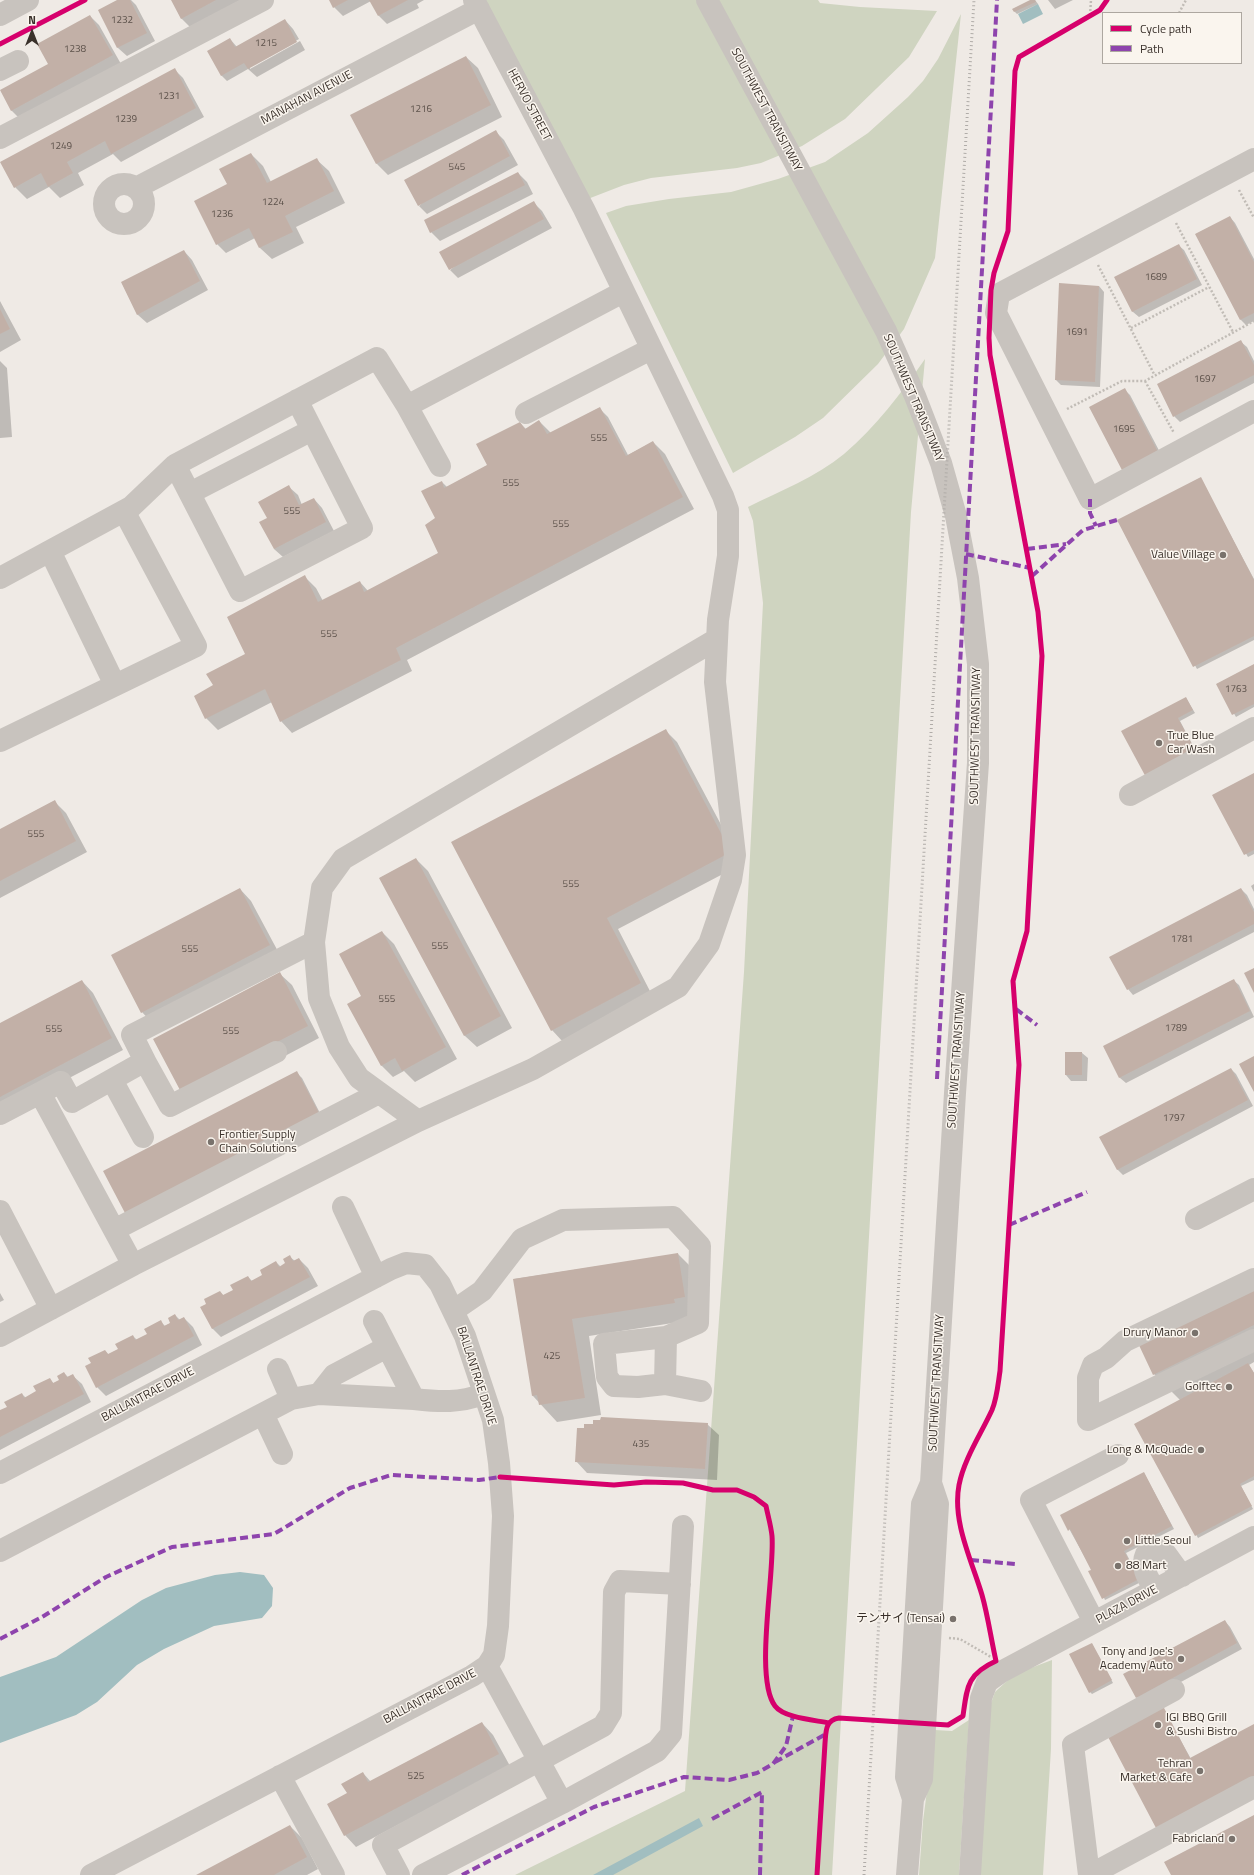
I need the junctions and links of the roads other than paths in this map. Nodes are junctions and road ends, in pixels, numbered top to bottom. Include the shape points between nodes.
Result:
1 (28, 0) edge
2 (263, 0) edge
3 (708, 0) edge
4 (476, 4) edge
5 (0, 14) edge
6 (0, 138) edge
7 (1254, 159) edge
8 (136, 188) dead end
9 (623, 292) junction
10 (651, 349) junction
11 (297, 400) junction
12 (407, 406) junction
13 (1254, 412) edge
14 (526, 413) dead end
15 (312, 430) junction
16 (175, 466) junction
17 (440, 466) dead end
18 (190, 493) junction
19 (124, 511) junction
20 (50, 551) junction
21 (0, 578) edge
22 (717, 639) junction
23 (116, 685) junction
24 (1254, 728) edge
25 (0, 742) edge
26 (1130, 795) dead end
27 (314, 942) junction
28 (276, 1052) dead end
29 (145, 1061) junction
30 (112, 1080) junction
31 (40, 1093) junction
32 (380, 1093) junction
33 (0, 1114) edge
34 (418, 1121) junction
35 (144, 1137) dead end
36 (1254, 1189) edge
37 (343, 1207) dead end
38 (0, 1211) edge
39 (1196, 1219) dead end
40 (114, 1230) junction
41 (133, 1265) junction
42 (376, 1277) junction
43 (1254, 1279) edge
44 (51, 1309) junction
45 (453, 1311) junction
46 (374, 1321) dead end
47 (0, 1336) edge
48 (666, 1337) junction
49 (1254, 1340) edge
50 (387, 1347) junction
51 (278, 1370) dead end
52 (665, 1384) junction
53 (701, 1391) dead end
54 (318, 1394) junction
55 (484, 1394) junction
56 (291, 1399) junction
57 (414, 1399) junction
58 (263, 1414) junction
59 (282, 1454) dead end
60 (1118, 1456) dead end
61 (0, 1473) edge
62 (683, 1526) dead end
63 (1254, 1537) edge
64 (0, 1551) edge
65 (1182, 1576) junction
66 (680, 1584) junction
67 (1155, 1590) junction
68 (1094, 1622) junction
69 (487, 1666) junction
70 (1174, 1690) dead end
71 (540, 1761) junction
72 (280, 1776) junction
73 (1254, 1787) edge
74 (562, 1803) junction
75 (328, 1873) edge
76 (91, 1875) edge
77 (399, 1875) edge
78 (423, 1875) edge
79 (907, 1875) edge
80 (970, 1875) edge
81 (1089, 1875) edge

1 - 5 street
2 - 6 street
3 - 79 street, SOUTHWEST TRANSITWAY via 886,331 915,396 956,516 968,578 978,664 978,763 931,1483 938,1504 928,1708 922,1779 913,1799
4 - 8 street, MANAHAN AVENUE
4 - 9 street, HERVO STREET via 584,210
7 - 13 street via 999,294 996,313 1090,498
9 - 10 street, HERVO STREET
9 - 12 street
10 - 14 street
10 - 22 street, HERVO STREET via 728,510 728,556
11 - 12 street via 377,358
11 - 15 street
11 - 16 street
12 - 17 street
15 - 18 street
15 - 18 street via 362,528 240,592
16 - 18 street
16 - 19 street
19 - 20 street
19 - 23 street via 196,646
20 - 21 street
20 - 23 street
22 - 27 street via 342,860 322,888
22 - 34 street, HERVO STREET via 715,682 735,855 730,887 709,944 678,987 533,1069
23 - 25 street
24 - 26 street
27 - 29 street via 132,1035
27 - 32 street via 319,998 339,1047 359,1078
28 - 29 street via 170,1106
29 - 30 street
30 - 31 street via 72,1102 62,1082
30 - 35 street
31 - 33 street
31 - 40 street
32 - 34 street
32 - 40 street
34 - 41 street, HERVO STREET
36 - 39 street
37 - 42 street
38 - 44 street
40 - 41 street
41 - 44 street, HERVO STREET
42 - 45 street, BALLANTRAE DRIVE via 406,1263 424,1265 440,1284
42 - 61 street, BALLANTRAE DRIVE
43 - 49 street via 1125,1341 1094,1365 1088,1378 1088,1420
44 - 47 street, HERVO STREET
45 - 48 street via 482,1291 522,1239 564,1220 673,1217 700,1246 698,1323
45 - 55 street, BALLANTRAE DRIVE via 465,1336
46 - 50 street
48 - 52 street
48 - 52 street via 604,1344 606,1377 614,1386
50 - 54 street via 334,1375
50 - 57 street
51 - 56 street
52 - 53 street
54 - 56 street
54 - 57 street
55 - 57 street via 467,1400 442,1402
55 - 69 street, BALLANTRAE DRIVE via 493,1420 503,1516 498,1626 494,1655
56 - 58 street
58 - 59 street
58 - 64 street
60 - 68 street via 1031,1500
62 - 66 street
63 - 65 street, PLAZA DRIVE
65 - 67 street, PLAZA DRIVE
65 - 67 street via 1160,1550 1146,1554 1143,1560 1144,1571
66 - 71 street via 620,1581 614,1592 611,1713 603,1726
66 - 74 street via 671,1734 657,1751
67 - 68 street, PLAZA DRIVE
68 - 80 street, PLAZA DRIVE via 995,1662 981,1698
69 - 71 street
69 - 72 street, BALLANTRAE DRIVE
70 - 81 street via 1073,1745
71 - 74 street
71 - 77 street via 384,1845
72 - 75 street
72 - 76 street, BALLANTRAE DRIVE
73 - 81 street
74 - 78 street

